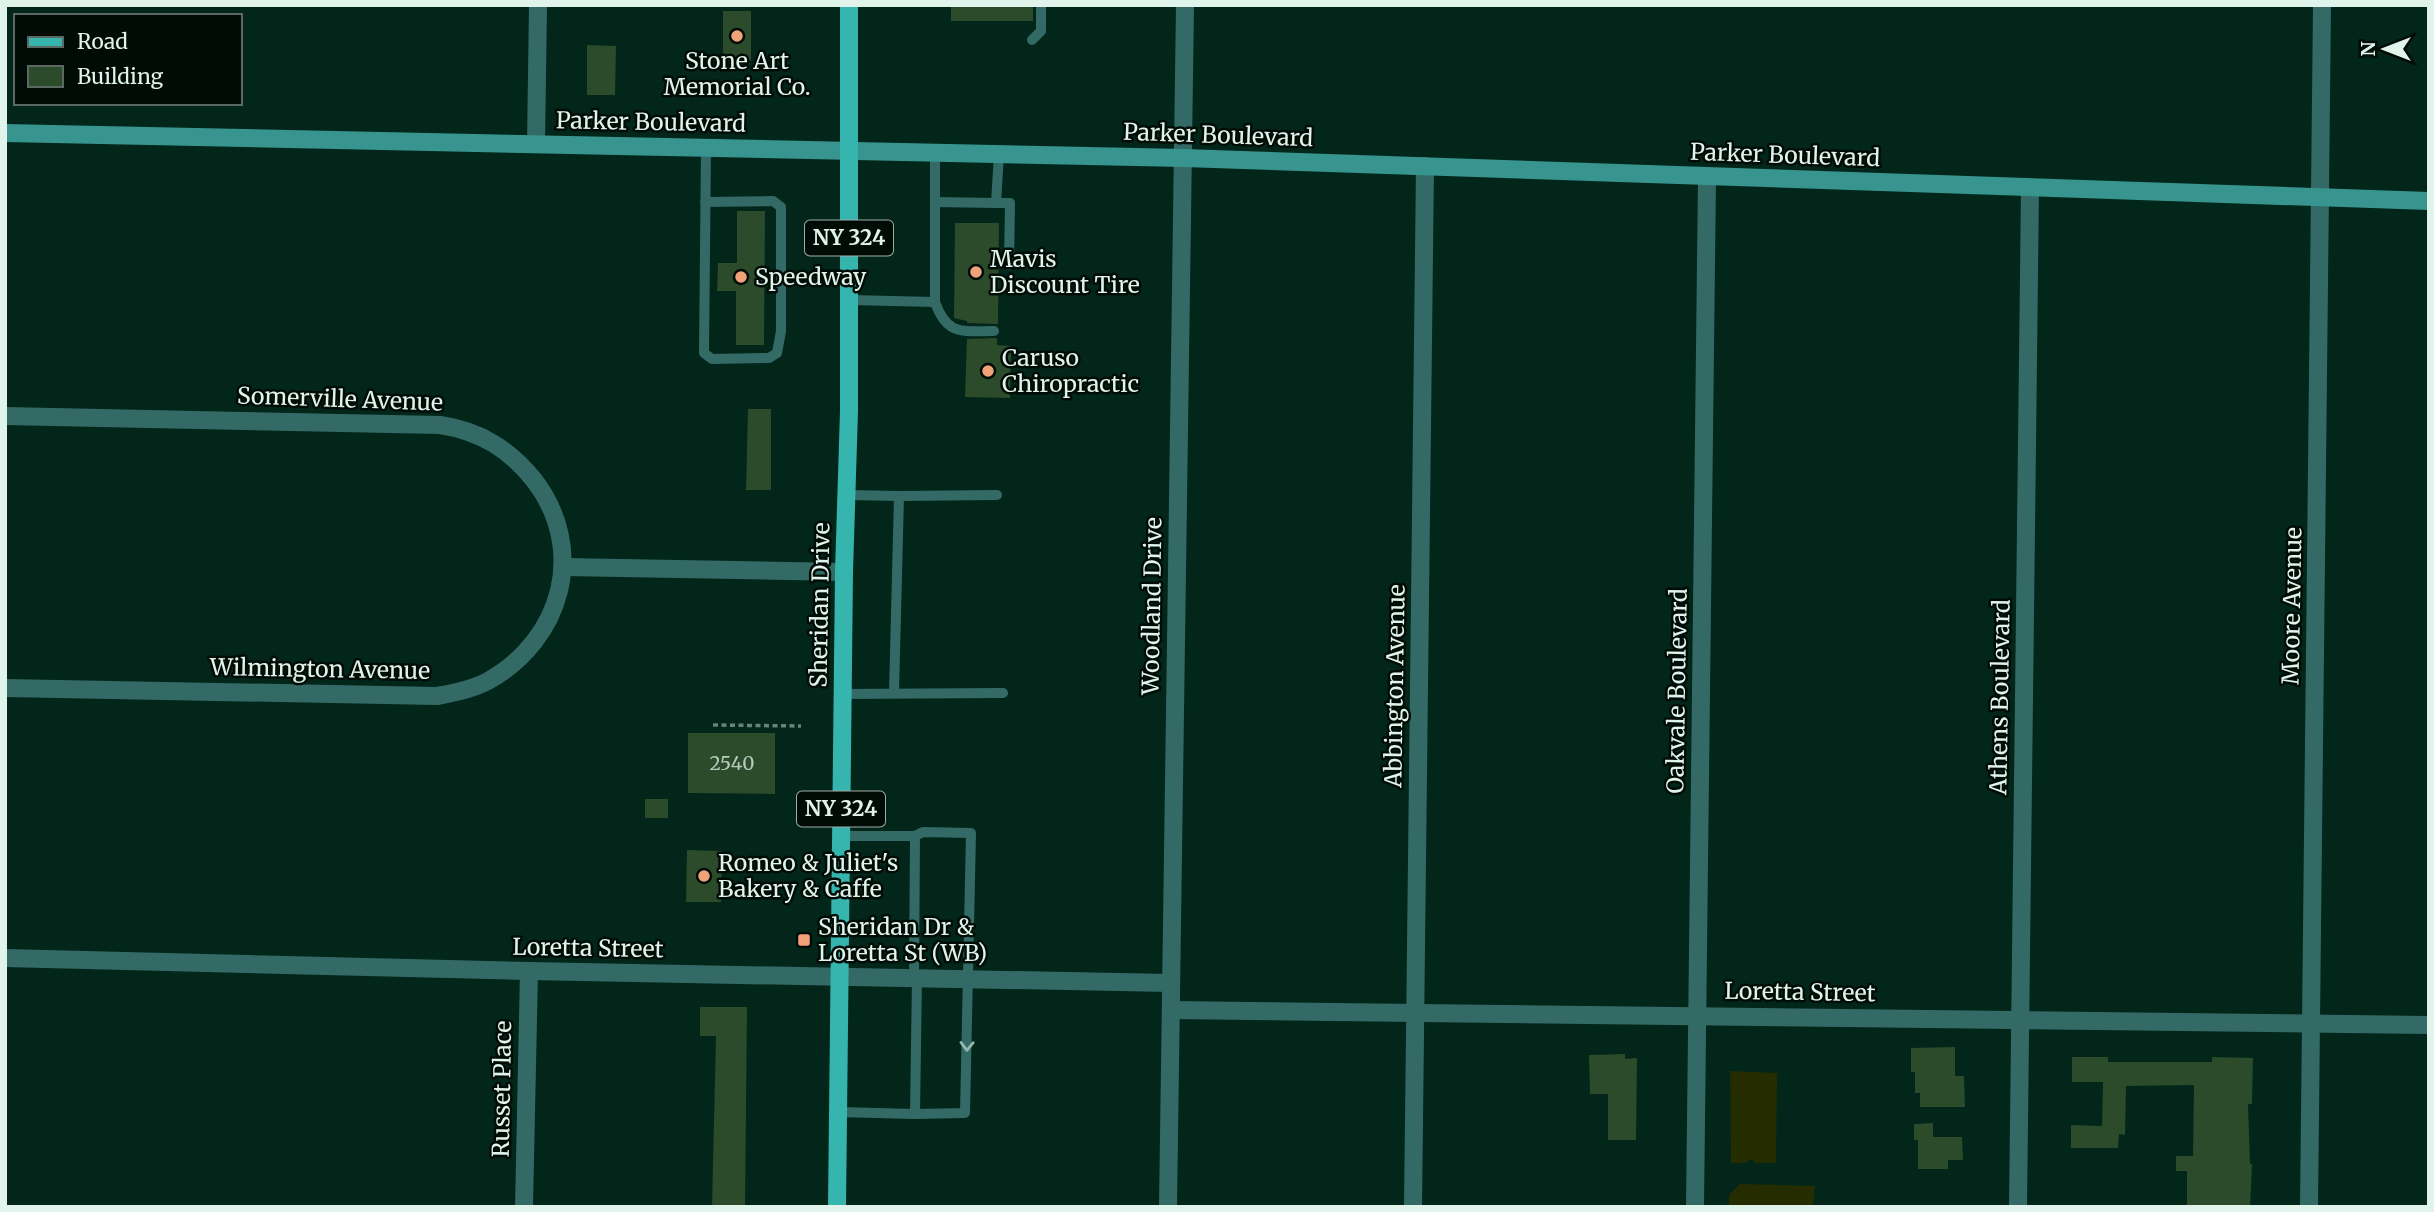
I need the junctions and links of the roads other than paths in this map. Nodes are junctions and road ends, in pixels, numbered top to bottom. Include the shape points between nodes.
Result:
1 (538, 5) edge
2 (849, 5) edge
3 (1041, 5) edge
4 (1185, 5) edge
5 (2322, 5) edge
6 (1032, 40) dead end
7 (5, 133) edge
8 (536, 144) junction
9 (706, 147) junction
10 (849, 150) junction
11 (935, 152) junction
12 (999, 154) junction
13 (1184, 158) junction
14 (1425, 166) junction
15 (1707, 177) junction
16 (2031, 188) junction
17 (2321, 198) junction
18 (2429, 201) edge
19 (705, 202) junction
20 (935, 202) junction
21 (996, 203) junction
22 (1009, 265) dead end
23 (849, 300) junction
24 (935, 302) junction
25 (993, 331) dead end
26 (5, 416) edge
27 (847, 495) junction
28 (997, 495) dead end
29 (899, 496) junction
30 (564, 567) junction
31 (844, 572) junction
32 (5, 688) edge
33 (894, 692) junction
34 (1003, 693) dead end
35 (842, 694) junction
36 (841, 836) junction
37 (915, 836) junction
38 (5, 958) edge
39 (528, 971) junction
40 (839, 977) junction
41 (916, 978) junction
42 (968, 979) junction
43 (1171, 983) junction
44 (1171, 1010) junction
45 (1416, 1013) junction
46 (1697, 1016) junction
47 (2020, 1019) junction
48 (2311, 1023) junction
49 (2429, 1025) edge
50 (838, 1112) junction
51 (915, 1114) junction
52 (524, 1207) edge
53 (837, 1207) edge
54 (1168, 1207) edge
55 (1413, 1207) edge
56 (1695, 1207) edge
57 (2018, 1207) edge
58 (2309, 1207) edge

1 - 8 street
2 - 10 main road, Sheridan Drive / NY 324
3 - 6 lane via 1041,31
4 - 13 street, Woodland Drive
5 - 17 street, Moore Avenue
7 - 8 street, Parker Boulevard
8 - 9 street, Parker Boulevard
9 - 10 street, Parker Boulevard
9 - 19 lane
10 - 11 street, Parker Boulevard
10 - 23 main road, Sheridan Drive / NY 324
11 - 12 street, Parker Boulevard
11 - 20 lane
12 - 13 street, Parker Boulevard
12 - 21 lane
13 - 14 street, Parker Boulevard
13 - 43 street, Woodland Drive
14 - 15 street, Parker Boulevard
14 - 45 street, Abbington Avenue
15 - 16 street, Parker Boulevard
15 - 46 street, Oakvale Boulevard
16 - 17 street, Parker Boulevard
16 - 47 street, Athens Boulevard
17 - 18 street, Parker Boulevard
17 - 48 street, Moore Avenue
19 - 19 lane via 773,201 781,207 781,331 777,353 769,358 712,359 704,352
20 - 21 lane
20 - 24 lane
21 - 22 lane via 1010,203
23 - 24 lane
23 - 27 main road, Sheridan Drive / NY 324
24 - 25 lane via 945,324 958,331
26 - 30 street, Somerville Avenue via 464,429 505,450 541,490 562,539
27 - 29 lane
27 - 31 main road, Sheridan Drive / NY 324
28 - 29 lane
29 - 33 lane
30 - 31 street
30 - 32 street, Wilmington Avenue via 556,603 526,651 506,670 465,691 438,696
31 - 35 main road, Sheridan Drive / NY 324
33 - 34 lane
33 - 35 lane
35 - 36 main road, Sheridan Drive / NY 324
36 - 37 lane
36 - 40 main road, Sheridan Drive / NY 324
37 - 41 lane
37 - 42 lane via 923,832 971,833
38 - 39 street, Loretta Street
39 - 40 street, Loretta Street
39 - 52 street, Russet Place
40 - 41 street, Loretta Street
40 - 50 main road, Sheridan Drive / NY 324
41 - 42 street, Loretta Street
41 - 51 lane
42 - 43 street, Loretta Street
42 -> 51 lane via 965,1113
43 - 44 street, Woodland Drive
44 - 45 street, Loretta Street
44 - 54 street, Woodland Drive
45 - 46 street, Loretta Street
45 - 55 street, Abbington Avenue
46 - 47 street, Loretta Street
46 - 56 street, Oakvale Boulevard
47 - 48 street, Loretta Street
47 - 57 street, Athens Boulevard
48 - 49 street, Loretta Street
48 - 58 street, Moore Avenue
50 - 51 lane
50 - 53 main road, Sheridan Drive / NY 324

